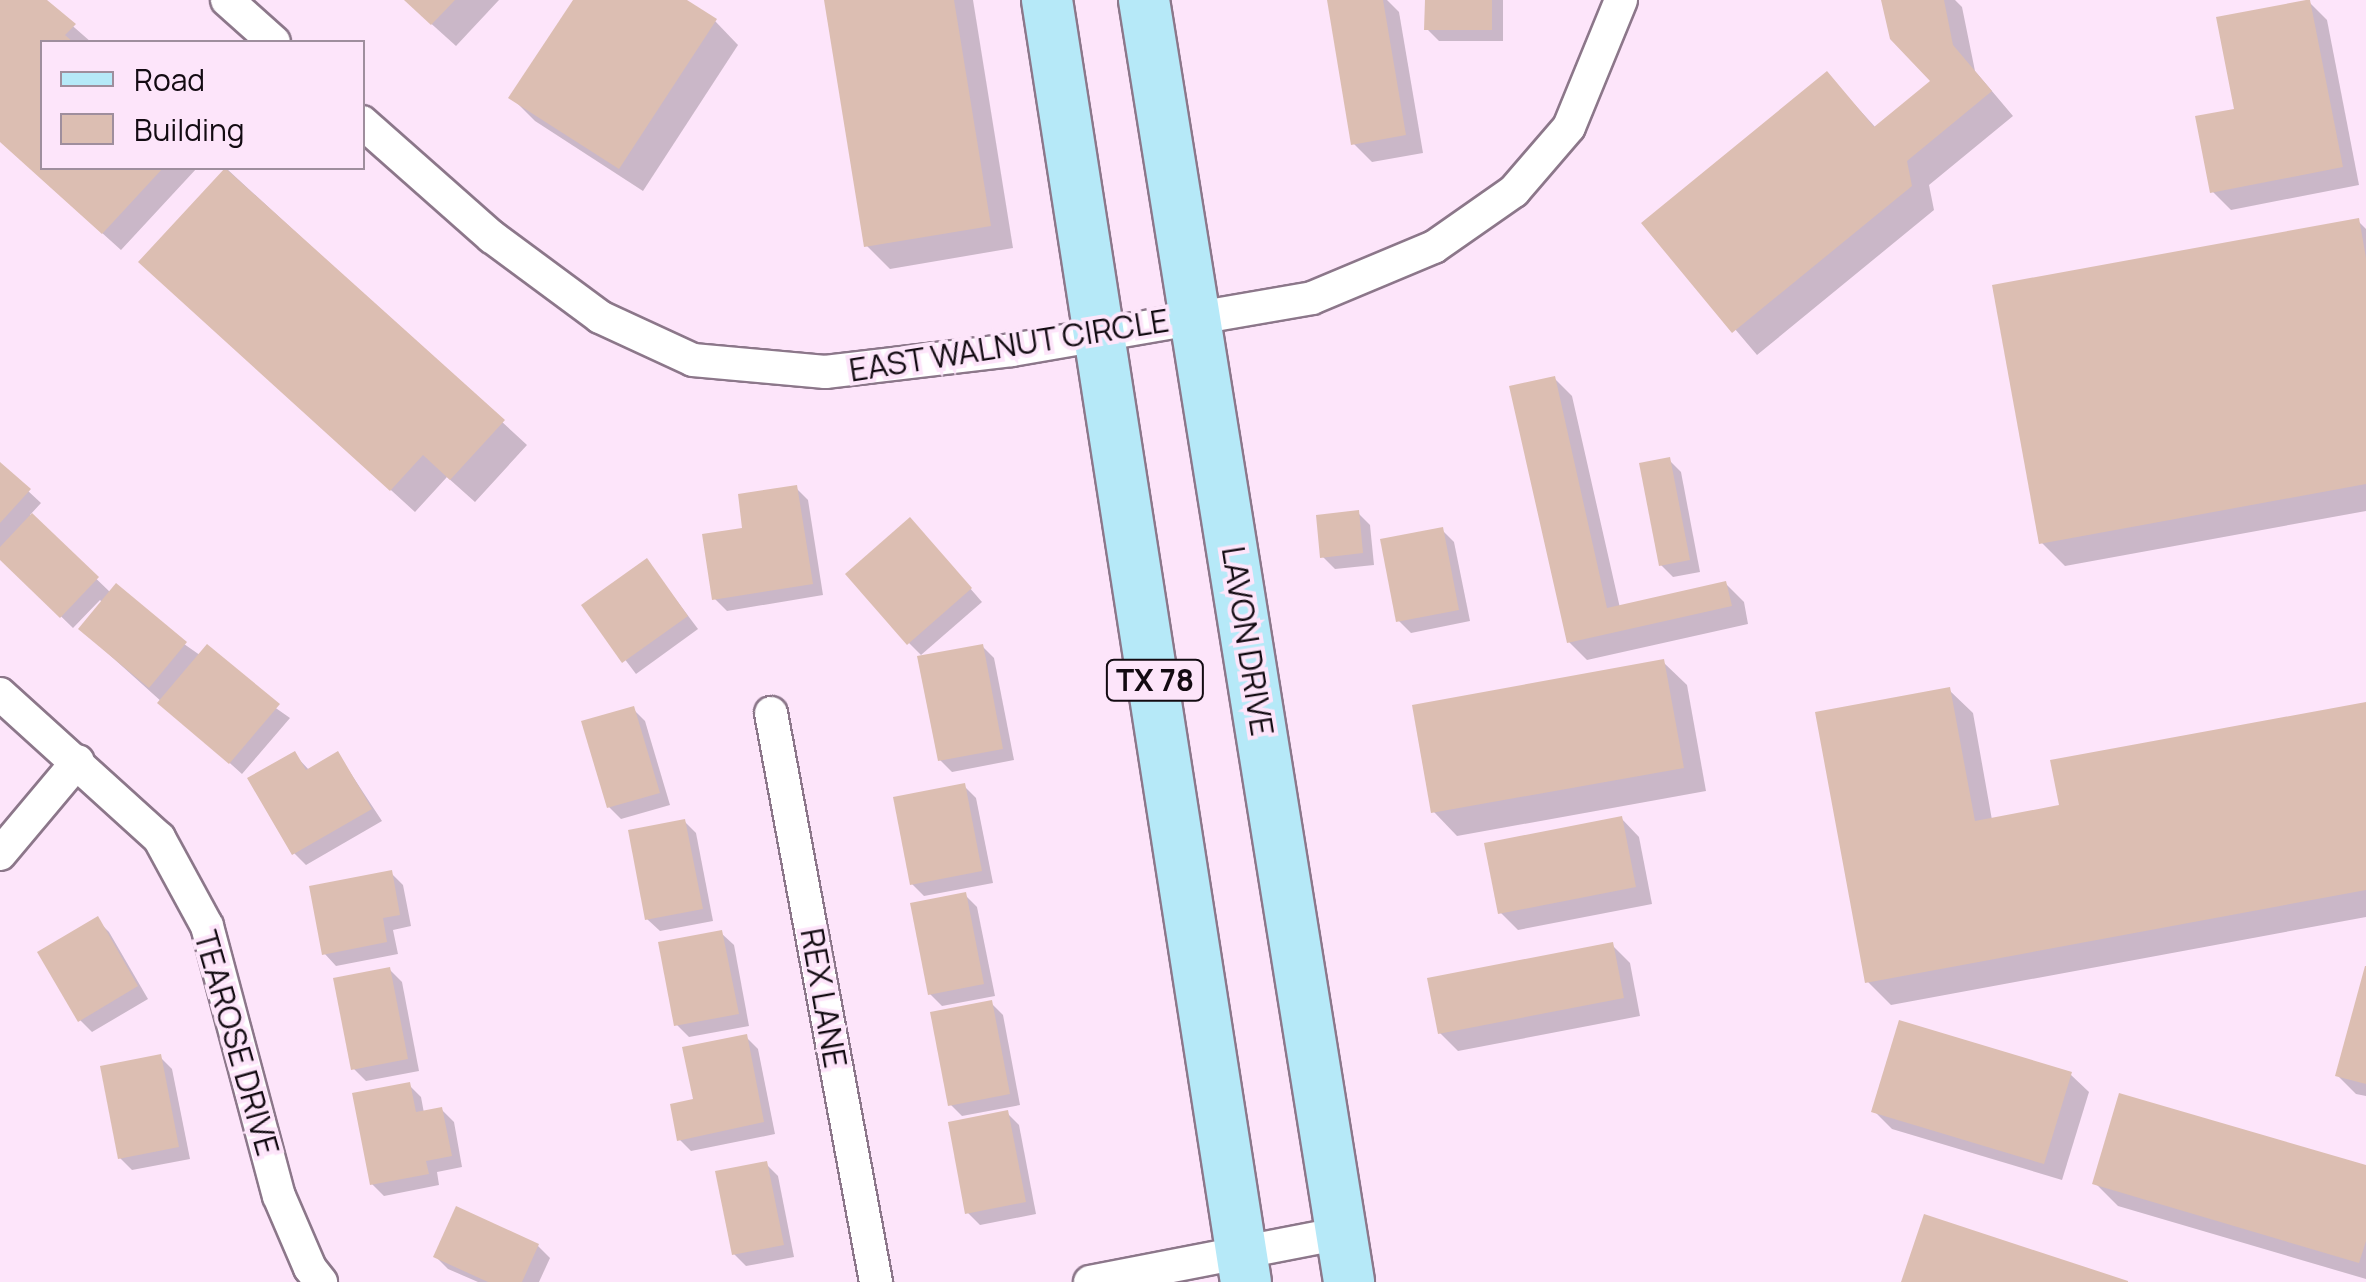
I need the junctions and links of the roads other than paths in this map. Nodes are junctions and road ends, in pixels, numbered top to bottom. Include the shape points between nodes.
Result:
1 (227, 0) edge
2 (1047, 0) edge
3 (1144, 0) edge
4 (1621, 0) edge
5 (272, 40) edge
6 (365, 125) edge
7 (1196, 316) junction
8 (1103, 335) junction
9 (0, 694) edge
10 (771, 714) dead end
11 (78, 761) junction
12 (0, 854) edge
13 (1342, 1234) junction
14 (1244, 1267) edge
15 (321, 1282) edge
16 (876, 1282) edge
17 (1090, 1282) edge
18 (1350, 1282) edge

1 - 5 street
2 - 8 main road, TX 78
3 - 7 main road, LAVON DRIVE / TX 78
4 - 7 street, EAST WALNUT CIRCLE via 1569,127 1514,191 1434,246 1312,298
6 - 8 street, EAST WALNUT CIRCLE via 492,238 600,317 693,360 825,372
7 - 8 street, EAST WALNUT CIRCLE
7 - 13 main road, LAVON DRIVE / TX 78
8 - 14 main road, TX 78
9 - 11 street, TEAROSE DRIVE
10 - 16 street, REX LANE
11 - 12 street
11 - 15 street, TEAROSE DRIVE via 159,838 206,926 279,1196
13 - 14 street
13 - 18 main road, LAVON DRIVE / TX 78
14 - 17 street

